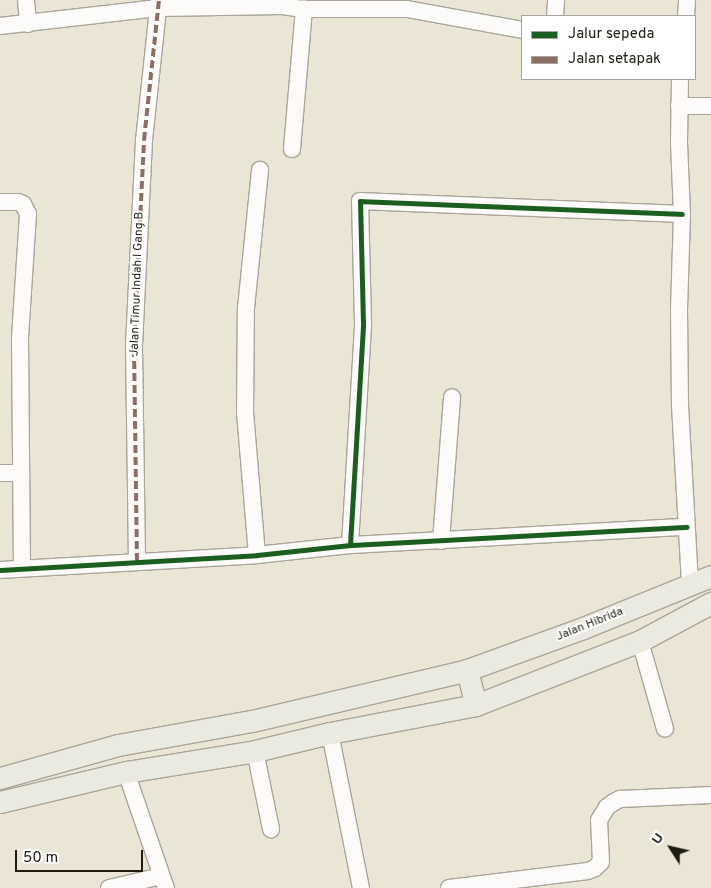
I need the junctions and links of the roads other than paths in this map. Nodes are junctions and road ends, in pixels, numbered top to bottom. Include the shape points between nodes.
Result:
1 (26, 0) edge
2 (556, 0) edge
3 (688, 0) edge
4 (282, 3) edge
5 (159, 4) edge
6 (408, 5) edge
7 (304, 9) junction
8 (555, 15) edge
9 (686, 15) edge
10 (28, 24) junction
11 (0, 26) edge
12 (521, 30) edge
13 (680, 80) edge
14 (679, 106) junction
15 (711, 106) edge
16 (292, 149) dead end
17 (260, 170) dead end
18 (0, 202) edge
19 (682, 214) junction
20 (452, 397) dead end
21 (0, 473) edge
22 (20, 473) junction
23 (687, 528) junction
24 (441, 541) junction
25 (350, 545) junction
26 (257, 555) junction
27 (138, 561) junction
28 (22, 568) junction
29 (0, 570) edge
30 (711, 576) edge
31 (690, 586) junction
32 (711, 603) edge
33 (640, 641) junction
34 (467, 670) junction
35 (476, 705) junction
36 (665, 729) dead end
37 (330, 733) junction
38 (255, 751) junction
39 (126, 772) junction
40 (0, 778) edge
41 (711, 795) edge
42 (0, 802) edge
43 (272, 829) dead end
44 (164, 882) edge
45 (109, 888) edge
46 (361, 888) edge
47 (448, 888) edge

1 - 10 street
2 - 8 street
3 - 9 street
4 - 5 street
4 - 7 street
5 - 10 street
5 - 27 street, Jalan Timur Indah I Gang B via 144,140 134,345
6 - 7 street
6 - 12 street
7 - 16 street
10 - 11 street
13 - 14 street
14 - 15 street
14 - 19 street
17 - 26 street via 246,308 245,413
18 - 22 street via 23,204 28,214 20,338
19 - 23 street via 680,405
19 - 25 street via 360,200 363,323
20 - 24 street
21 - 22 street
22 - 28 street
23 - 24 street
23 - 31 street
24 - 25 street
25 - 26 street
26 - 27 street
27 - 28 street
28 - 29 street
30 - 31 main road, Jalan Hibrida
31 - 34 main road, Jalan Hibrida
32 - 33 main road
33 - 35 main road
33 - 36 street
34 - 35 main road
34 - 40 main road, Jalan Hibrida via 252,721 118,746
35 - 37 main road
37 - 38 main road
37 - 46 street
38 - 39 main road
38 - 43 street
39 - 42 main road
39 - 44 street
41 - 47 street via 620,799 614,802 599,820 601,862 588,871
44 - 45 street

